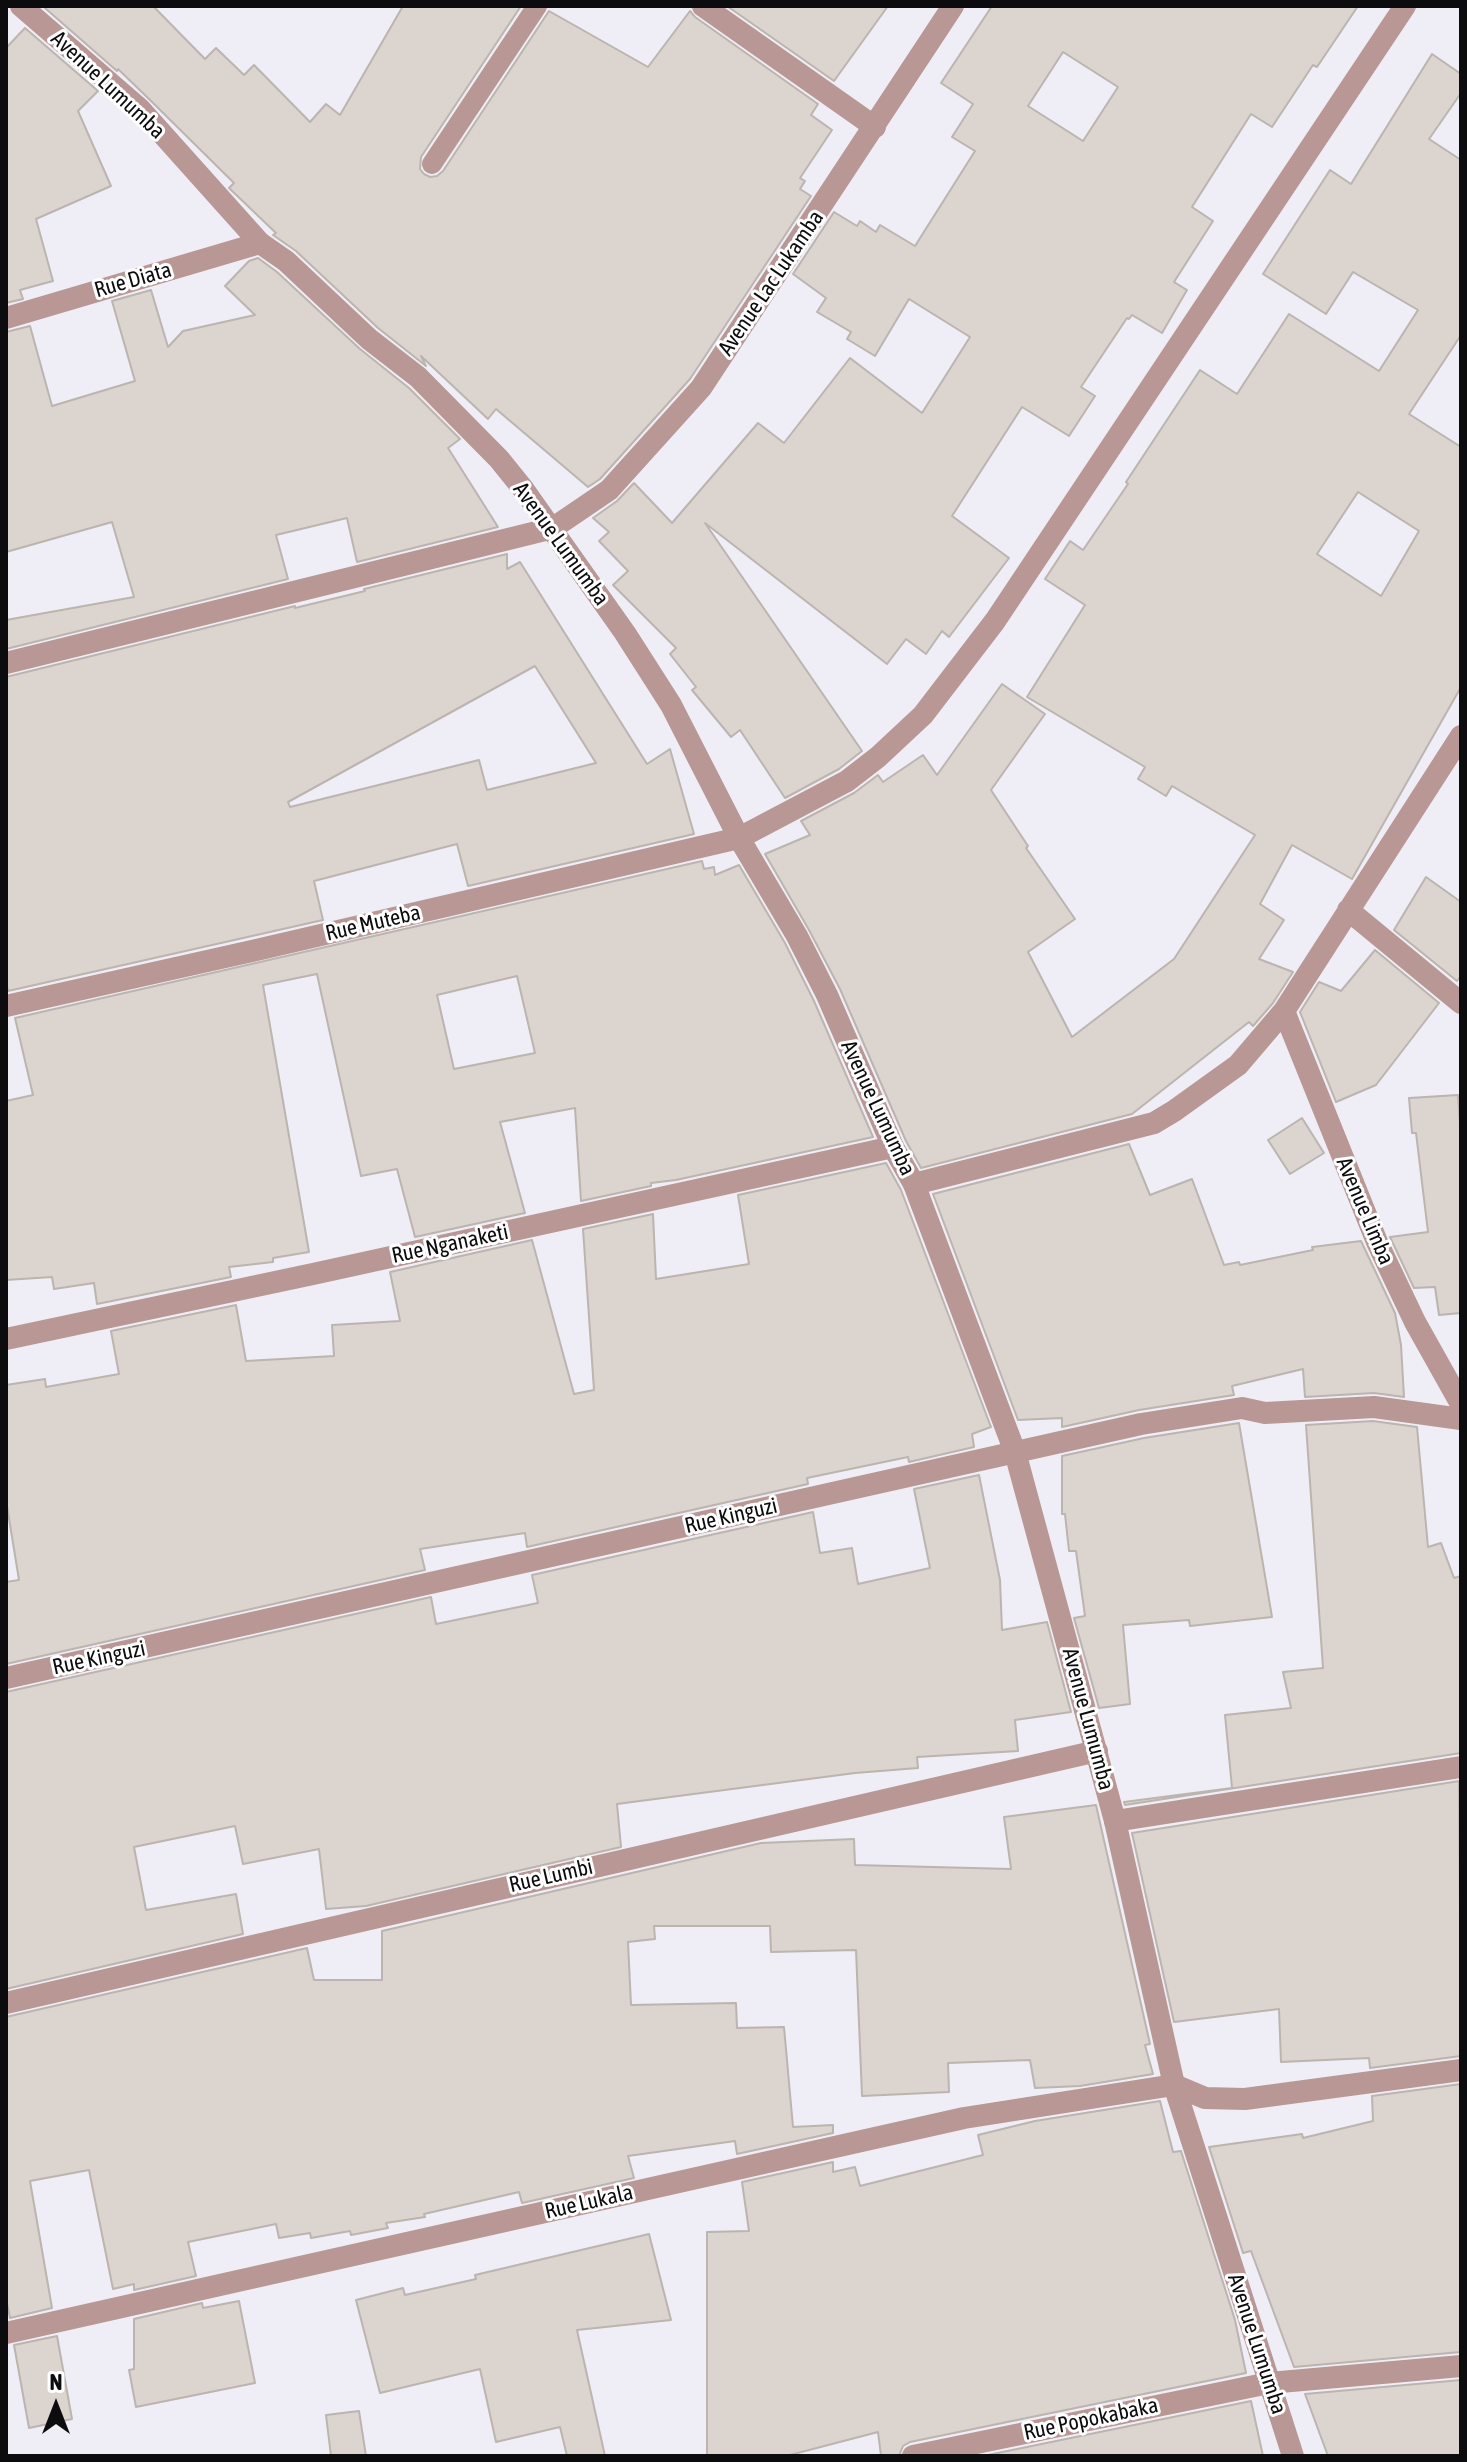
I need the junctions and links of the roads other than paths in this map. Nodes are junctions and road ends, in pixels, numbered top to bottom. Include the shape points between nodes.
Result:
1 (21, 6) edge
2 (537, 6) edge
3 (703, 6) edge
4 (953, 6) edge
5 (1405, 6) edge
6 (875, 127) junction
7 (432, 164) dead end
8 (260, 243) junction
9 (6, 318) edge
10 (553, 528) junction
11 (6, 663) edge
12 (1461, 736) edge
13 (739, 838) junction
14 (1348, 910) junction
15 (1461, 1003) edge
16 (6, 1006) edge
17 (1284, 1011) junction
18 (893, 1147) junction
19 (914, 1184) junction
20 (6, 1339) edge
21 (1461, 1404) edge
22 (1461, 1419) edge
23 (1015, 1452) junction
24 (6, 1678) edge
25 (1097, 1751) junction
26 (1461, 1767) edge
27 (1115, 1821) junction
28 (6, 2003) edge
29 (1461, 2070) edge
30 (1174, 2085) junction
31 (6, 2333) edge
32 (1461, 2366) edge
33 (1269, 2383) junction
34 (913, 2456) edge
35 (1293, 2456) edge

1 - 8 street, Avenue Lumumba via 140,109
2 - 7 lane
3 - 6 street
4 - 6 street, Avenue Lac Lukamba
5 - 13 street, Rue Muteba via 995,621 923,715 847,781
6 - 10 street, Avenue Lac Lukamba via 701,388 609,490
8 - 9 street, Rue Diata
8 - 10 street, Avenue Lumumba via 418,377 499,459
10 - 11 street
10 - 13 street, Avenue Lumumba via 671,705
12 - 14 street
13 - 16 street, Rue Muteba
13 - 18 street, Avenue Lumumba via 827,995
14 - 15 street
14 - 17 street
17 - 19 street via 1238,1065 1154,1123
17 - 21 street, Avenue Limba via 1377,1242
18 - 19 street, Avenue Lumumba
18 - 20 street, Rue Nganaketi
19 - 23 street, Avenue Lumumba
22 - 23 street, Rue Kinguzi via 1374,1407 1265,1413 1242,1408
23 - 24 street, Rue Kinguzi
23 - 25 street, Avenue Lumumba
25 - 27 street, Avenue Lumumba
25 - 28 street, Rue Lumbi
26 - 27 street
27 - 30 street, Avenue Lumumba
29 - 30 street via 1245,2099 1205,2098
30 - 31 street, Rue Lukala via 964,2118
30 - 33 street, Avenue Lumumba
32 - 33 street, Rue Popokabaka
33 - 34 street, Rue Popokabaka
33 - 35 street, Avenue Lumumba

